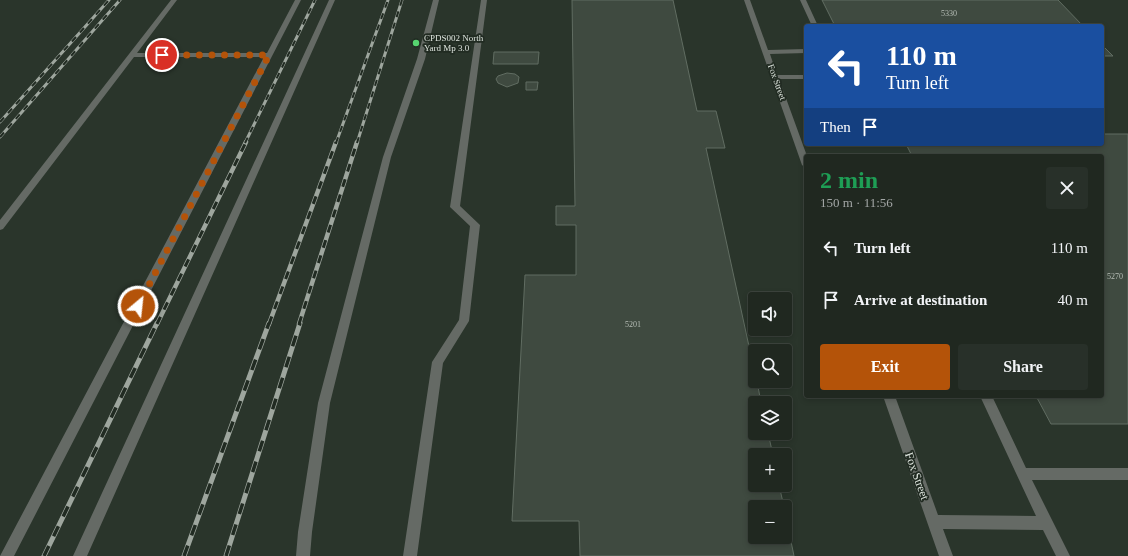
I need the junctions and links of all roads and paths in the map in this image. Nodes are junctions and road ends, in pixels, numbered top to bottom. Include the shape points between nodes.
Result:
1 (174, 0) edge
2 (298, 0) edge
3 (332, 0) edge
4 (436, 0) edge
5 (484, 0) edge
6 (747, 0) edge
7 (803, 0) edge
8 (814, 24) edge
9 (804, 51) edge
10 (766, 52) junction
11 (132, 55) junction
12 (269, 55) junction
13 (775, 77) junction
14 (804, 77) edge
15 (804, 159) edge
16 (0, 227) edge
17 (890, 398) edge
18 (987, 398) edge
19 (1022, 474) junction
20 (1128, 474) edge
21 (934, 522) junction
22 (1047, 523) junction
23 (7, 556) edge
24 (80, 556) edge
25 (303, 556) edge
26 (410, 556) edge
27 (946, 556) edge
28 (1063, 556) edge

1 - 11 street
2 - 12 street
3 - 24 street
4 - 25 street via 421,59 388,157 324,404
5 - 26 street via 455,207 475,225 464,321 438,362
6 - 10 street, Fox Street
7 - 8 street
9 - 10 street
10 - 13 street, Fox Street
11 - 12 street
11 - 16 street
12 - 23 street
13 - 14 street
13 - 15 street, Fox Street
17 - 21 street, Fox Street
18 - 19 street
19 - 20 street
19 - 22 street
21 - 22 street
21 - 27 street, Fox Street
22 - 28 street

